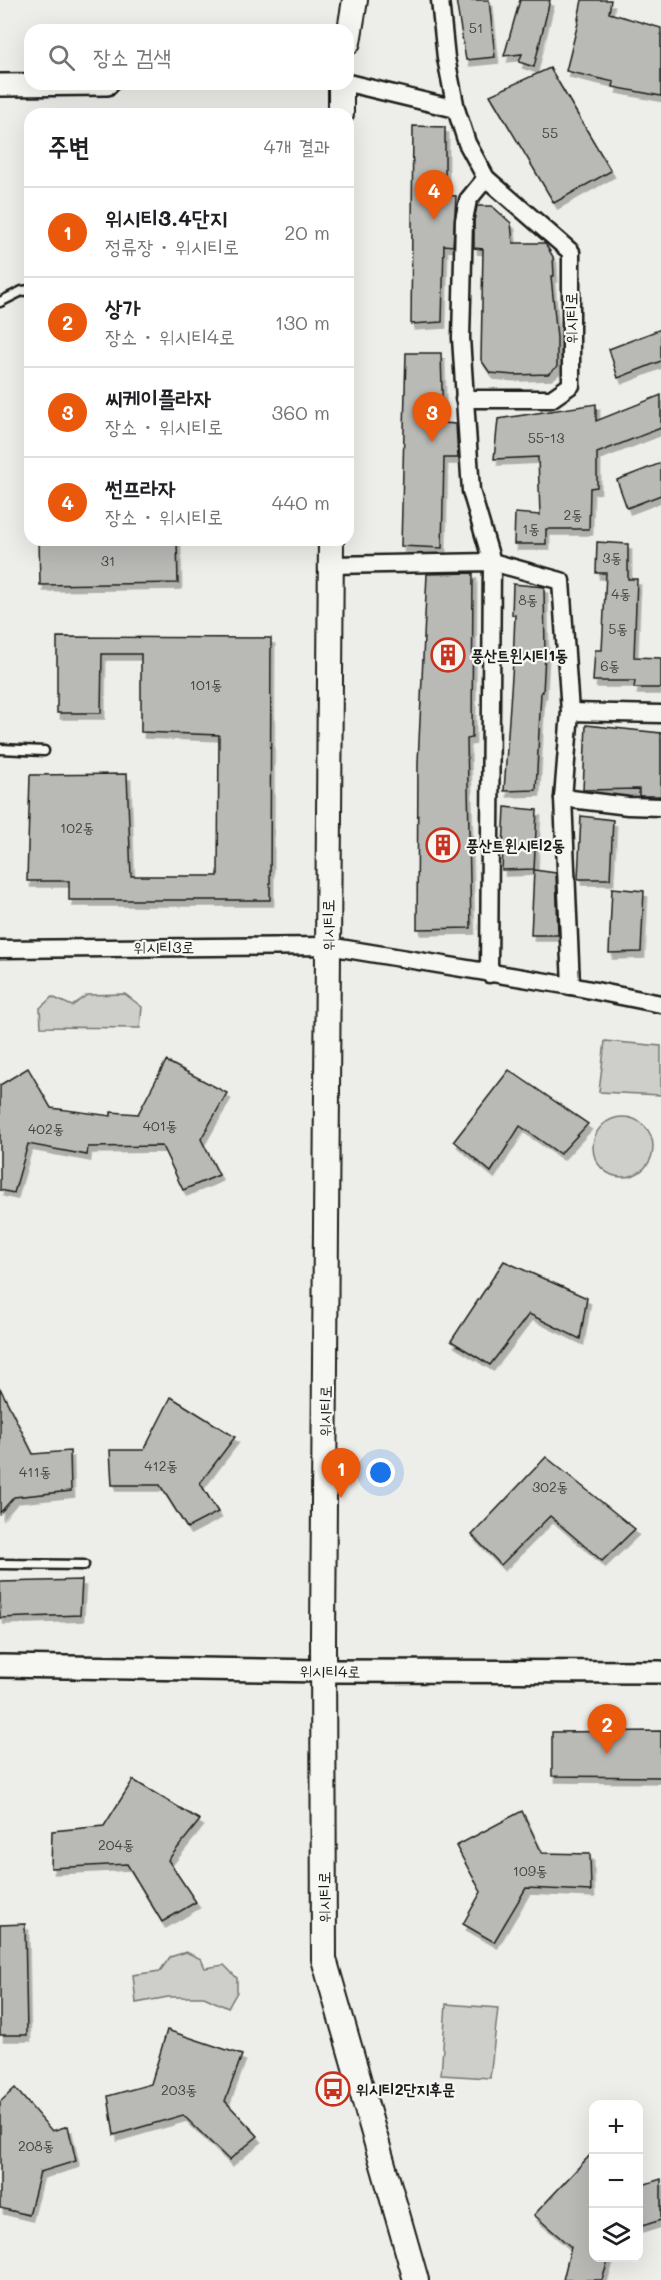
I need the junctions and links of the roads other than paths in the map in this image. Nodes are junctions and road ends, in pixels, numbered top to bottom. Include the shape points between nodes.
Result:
1 (355, 0) edge
2 (441, 0) edge
3 (351, 24) edge
4 (354, 84) edge
5 (0, 85) edge
6 (24, 85) edge
7 (341, 90) edge
8 (341, 108) edge
9 (456, 109) junction
10 (486, 178) junction
11 (24, 291) edge
12 (0, 302) edge
13 (464, 399) junction
14 (331, 546) edge
15 (492, 562) junction
16 (331, 565) junction
17 (570, 712) junction
18 (661, 714) edge
19 (0, 749) edge
20 (44, 751) dead end
21 (563, 798) junction
22 (661, 807) edge
23 (328, 946) junction
24 (0, 949) edge
25 (489, 974) junction
26 (571, 986) junction
27 (661, 1004) edge
28 (0, 1564) edge
29 (84, 1565) dead end
30 (0, 1666) edge
31 (323, 1671) junction
32 (661, 1672) edge
33 (416, 2280) edge

1 - 3 main road
2 - 9 street, 위시티로
4 - 9 street
5 - 6 street
7 - 8 main road
9 - 10 street, 위시티로 via 467,143
10 - 13 street via 468,200 464,220
10 - 13 street, 위시티로 via 571,252 571,385 551,399
11 - 12 lane
13 - 15 street via 471,491
14 - 16 main road, 위시티로
15 - 16 street
15 - 17 street via 561,581
15 - 25 street
16 - 23 main road, 위시티로
17 - 18 street
17 - 21 street
19 - 20 lane
21 - 22 street
21 - 26 street
23 - 24 street, 위시티3로
23 - 25 street, 위시티3로
23 - 31 main road, 위시티로
25 - 26 street, 위시티3로
26 - 27 street, 위시티3로
28 - 29 lane
30 - 31 street, 위시티4로
31 - 32 street, 위시티4로
31 - 33 main road, 위시티로 via 324,1959

